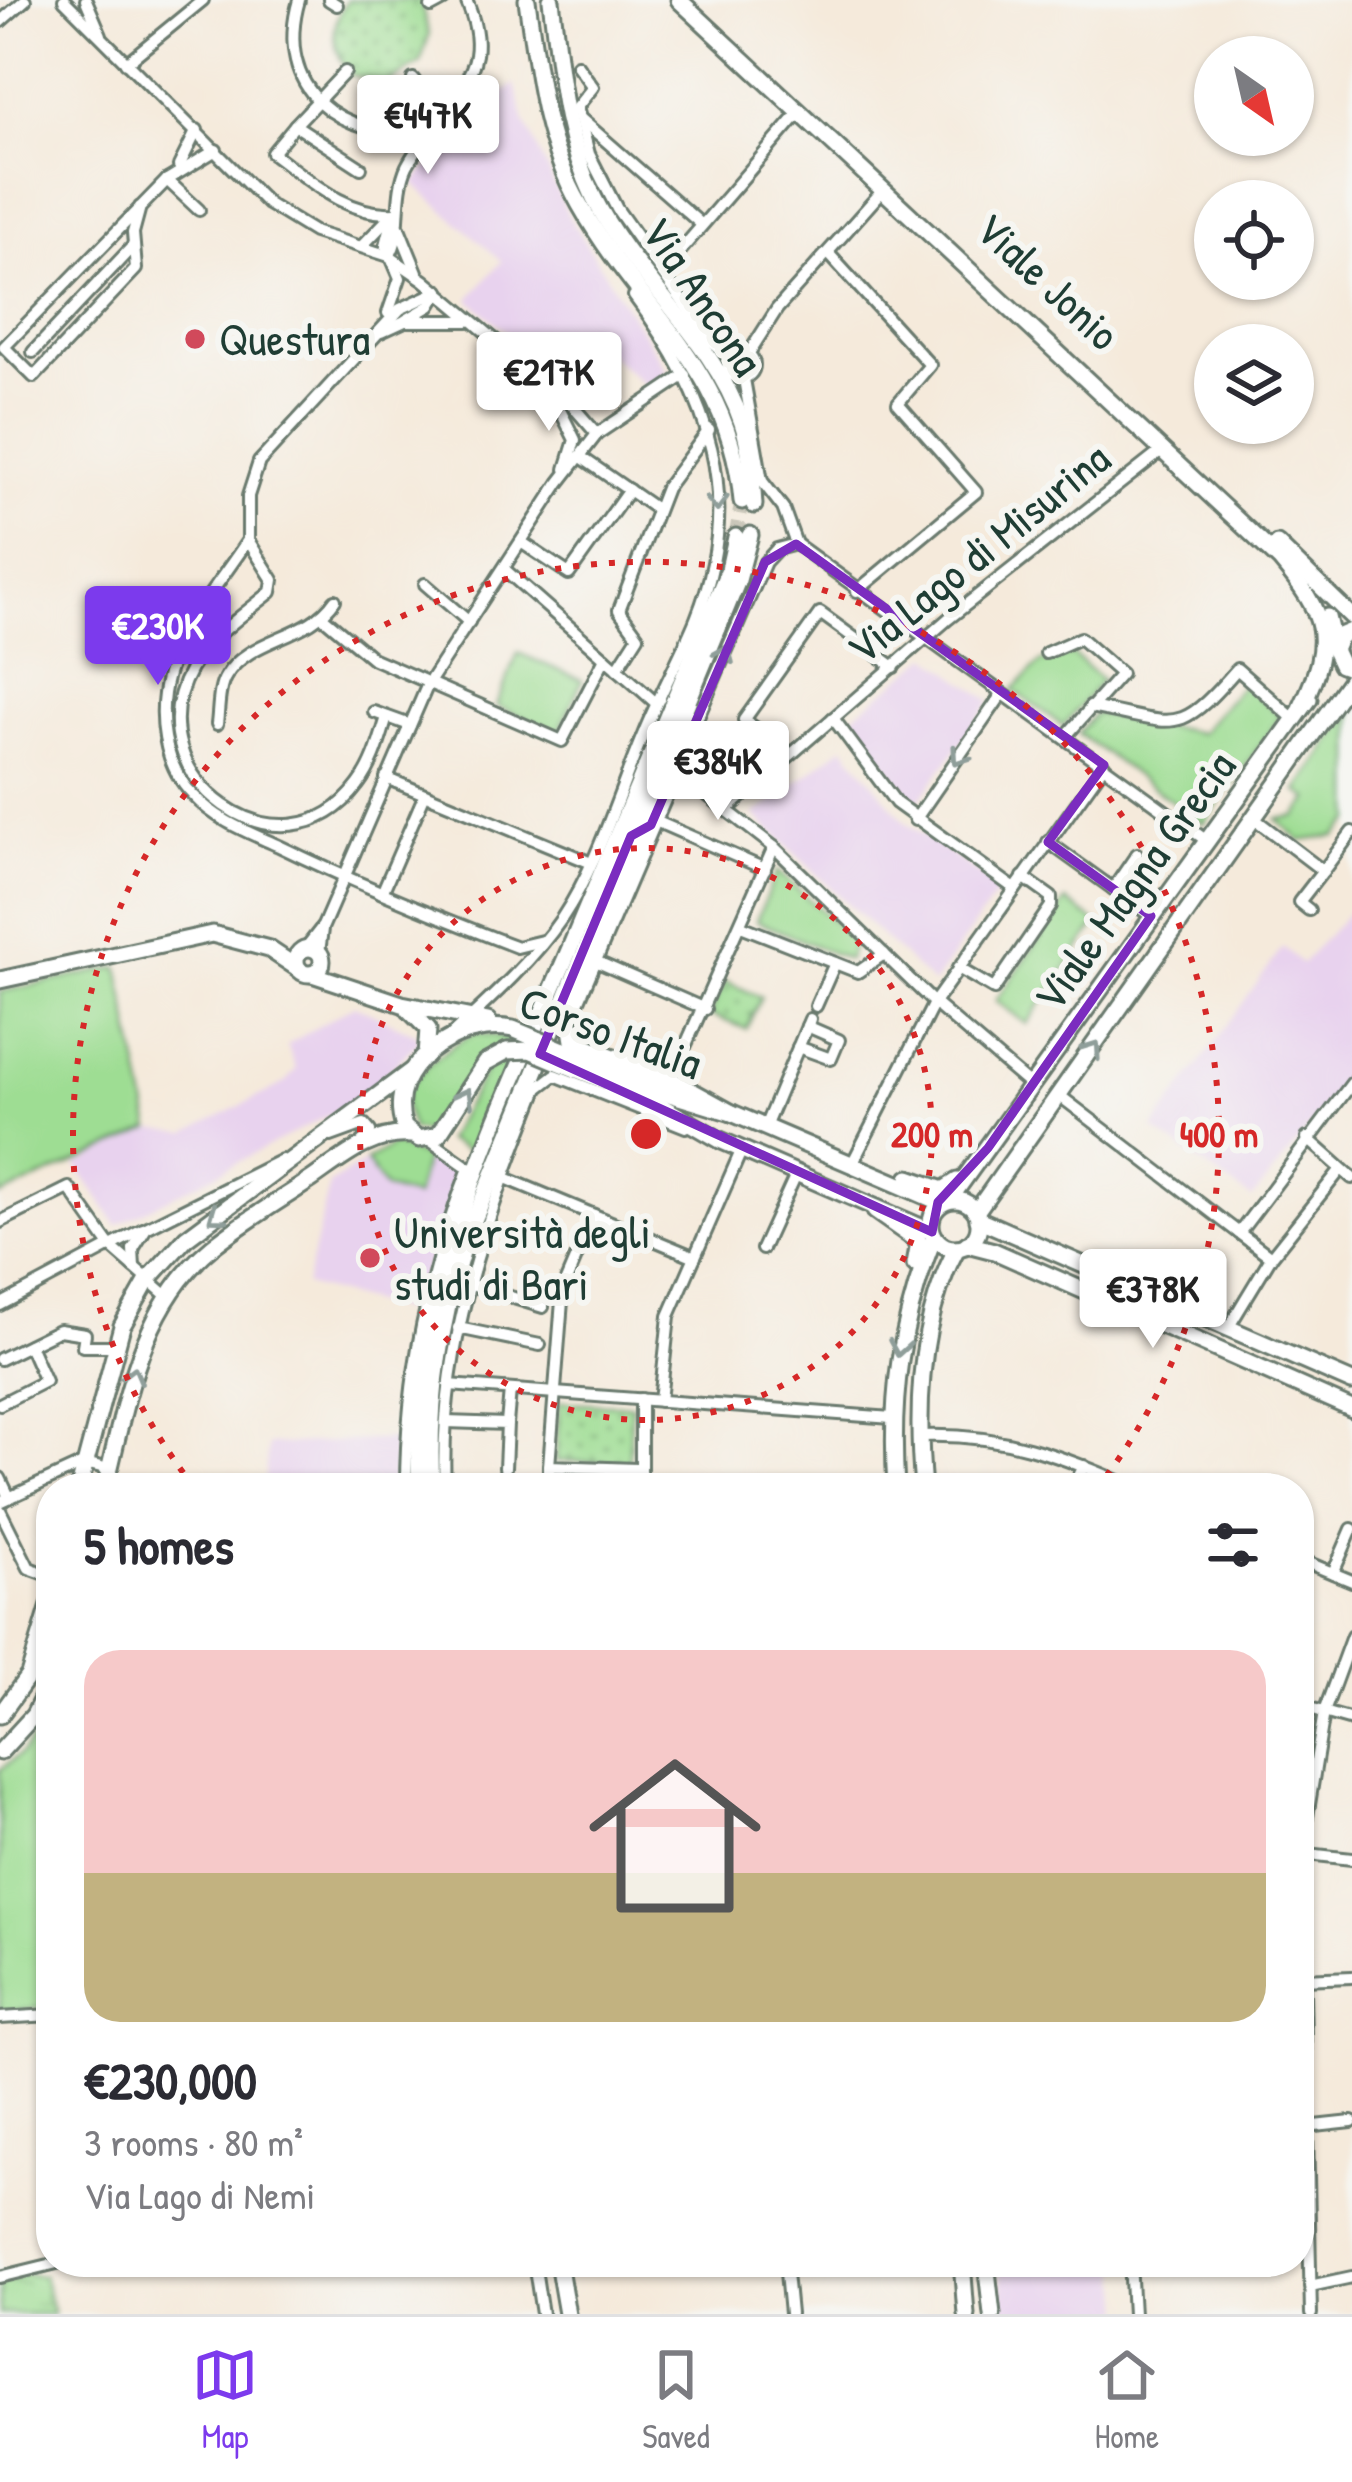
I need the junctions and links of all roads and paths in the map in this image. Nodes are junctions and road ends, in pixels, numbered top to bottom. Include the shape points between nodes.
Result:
1 (12, 0) edge
2 (25, 0) edge
3 (64, 0) edge
4 (86, 0) edge
5 (203, 0) edge
6 (299, 0) edge
7 (444, 0) edge
8 (466, 0) edge
9 (527, 0) edge
10 (550, 0) edge
11 (680, 0) edge
12 (693, 0) edge
13 (431, 7) dead end
14 (0, 19) edge
15 (106, 43) junction
16 (126, 63) junction
17 (577, 65) dead end
18 (345, 72) dead end
19 (413, 79) dead end
20 (316, 99) junction
21 (800, 112) junction
22 (440, 115) junction
23 (578, 116) junction
24 (295, 125) junction
25 (197, 130) junction
26 (425, 130) junction
27 (216, 150) junction
28 (361, 168) dead end
29 (178, 169) junction
30 (167, 180) junction
31 (884, 189) junction
32 (140, 207) junction
33 (199, 210) dead end
34 (394, 213) junction
35 (701, 224) junction
36 (133, 246) junction
37 (362, 246) junction
38 (607, 246) junction
39 (829, 254) junction
40 (389, 256) junction
41 (662, 272) junction
42 (418, 275) junction
43 (439, 291) junction
44 (405, 321) junction
45 (473, 322) junction
46 (688, 332) junction
47 (17, 336) junction
48 (373, 336) junction
49 (709, 339) junction
50 (33, 352) junction
51 (749, 353) junction
52 (729, 358) junction
53 (46, 364) junction
54 (685, 375) junction
55 (744, 379) junction
56 (546, 384) junction
57 (709, 430) junction
58 (597, 434) junction
59 (1164, 449) junction
60 (581, 457) junction
61 (559, 483) junction
62 (629, 490) junction
63 (656, 508) junction
64 (790, 526) junction
65 (743, 536) tunnel mouth
66 (248, 540) junction
67 (521, 542) junction
68 (796, 544) junction
69 (777, 549) junction
70 (1280, 560) junction
71 (503, 569) junction
72 (425, 584) dead end
73 (857, 591) junction
74 (335, 600) dead end
75 (323, 617) junction
76 (1352, 617) edge
77 (469, 622) junction
78 (1352, 632) edge
79 (926, 640) junction
80 (1334, 650) junction
81 (1046, 653) dead end
82 (605, 658) junction
83 (894, 667) junction
84 (617, 669) junction
85 (1352, 674) edge
86 (428, 685) junction
87 (164, 694) junction
88 (1002, 694) junction
89 (1352, 694) edge
90 (179, 697) junction
91 (656, 703) junction
92 (1090, 707) junction
93 (1299, 713) junction
94 (833, 718) junction
95 (217, 724) dead end
96 (410, 725) junction
97 (1065, 737) junction
98 (1309, 744) junction
99 (664, 753) junction
100 (791, 754) junction
101 (1104, 765) junction
102 (361, 782) junction
103 (384, 785) junction
104 (425, 794) junction
105 (729, 808) junction
106 (915, 820) junction
107 (1256, 820) junction
108 (652, 822) junction
109 (278, 826) junction
110 (1352, 832) edge
111 (632, 836) junction
112 (1207, 841) junction
113 (1048, 842) junction
114 (274, 844) junction
115 (774, 848) junction
116 (1137, 854) dead end
117 (589, 862) junction
118 (765, 868) junction
119 (1323, 871) junction
120 (1023, 877) junction
121 (344, 878) junction
122 (1015, 889) junction
123 (1113, 889) junction
124 (382, 893) junction
125 (1309, 910) dead end
126 (1151, 916) junction
127 (741, 926) junction
128 (545, 940) junction
129 (884, 954) junction
130 (309, 960) junction
131 (593, 960) junction
132 (835, 963) junction
133 (958, 968) junction
134 (0, 980) edge
135 (494, 992) junction
136 (934, 1003) junction
137 (402, 1004) junction
138 (816, 1006) dead end
139 (705, 1010) junction
140 (442, 1012) junction
141 (471, 1017) junction
142 (545, 1022) junction
143 (513, 1029) junction
144 (442, 1043) junction
145 (798, 1047) junction
146 (558, 1055) junction
147 (426, 1056) junction
148 (411, 1071) junction
149 (1352, 1083) edge
150 (667, 1086) junction
151 (1031, 1086) junction
152 (1060, 1096) junction
153 (732, 1113) joint
154 (765, 1127) junction
155 (419, 1137) junction
156 (325, 1138) junction
157 (1307, 1138) junction
158 (720, 1140) junction
159 (742, 1149) junction
160 (355, 1150) junction
161 (852, 1164) junction
162 (797, 1172) junction
163 (1347, 1173) edge
164 (502, 1177) junction
165 (251, 1190) junction
166 (944, 1198) junction
167 (873, 1203) junction
168 (265, 1210) junction
169 (981, 1214) junction
170 (594, 1215) junction
171 (0, 1222) edge
172 (146, 1228) junction
173 (1239, 1233) junction
174 (933, 1235) junction
175 (110, 1246) junction
176 (762, 1250) dead end
177 (962, 1250) junction
178 (695, 1257) junction
179 (1271, 1257) junction
180 (1078, 1263) junction
181 (134, 1267) junction
182 (148, 1280) junction
183 (467, 1284) junction
184 (1068, 1287) junction
185 (167, 1296) junction
186 (0, 1305) edge
187 (543, 1307) dead end
188 (907, 1307) junction
189 (1196, 1313) junction
190 (445, 1320) junction
191 (1228, 1328) junction
192 (418, 1335) junction
193 (1185, 1336) junction
194 (29, 1345) junction
195 (540, 1345) dead end
196 (116, 1346) junction
197 (0, 1359) edge
198 (1352, 1382) edge
199 (449, 1385) junction
200 (510, 1390) junction
201 (555, 1393) junction
202 (641, 1399) junction
203 (660, 1400) junction
204 (0, 1403) edge
205 (1352, 1409) edge
206 (892, 1418) junction
207 (507, 1424) junction
208 (446, 1426) junction
209 (920, 1436) junction
210 (90, 1444) junction
211 (433, 1444) junction
212 (115, 1447) junction
213 (86, 1463) junction
214 (549, 1466) junction
215 (1084, 1466) junction
216 (505, 1468) dead end
217 (110, 1469) junction
218 (637, 1469) junction
219 (65, 1473) edge
220 (84, 1473) edge
221 (109, 1473) edge
222 (406, 1473) edge
223 (420, 1473) edge
224 (432, 1473) edge
225 (445, 1473) edge
226 (549, 1473) edge
227 (638, 1473) edge
228 (895, 1473) edge
229 (922, 1473) edge
230 (1080, 1473) edge
231 (1100, 1473) edge
232 (0, 1478) edge
233 (36, 1487) edge
234 (3, 1503) edge
235 (1352, 1529) edge
236 (1314, 1565) edge
237 (36, 1571) edge
238 (1333, 1573) junction
239 (1352, 1581) edge
240 (1352, 1636) edge
241 (36, 1660) edge
242 (1352, 1660) edge
243 (1337, 1676) junction
244 (1314, 1709) edge
245 (36, 1711) edge
246 (1324, 1712) junction
247 (0, 1715) edge
248 (1352, 1720) edge
249 (0, 1752) edge
250 (1314, 1771) edge
251 (1314, 1855) edge
252 (1352, 1859) edge
253 (1352, 1977) edge
254 (1314, 1979) edge
255 (36, 2016) edge
256 (0, 2018) edge
257 (1352, 2122) edge
258 (1314, 2125) edge
259 (36, 2268) edge
260 (0, 2277) edge
261 (536, 2277) edge
262 (555, 2277) edge
263 (558, 2277) edge
264 (786, 2277) edge
265 (963, 2277) edge
266 (988, 2277) edge
267 (1131, 2277) edge
268 (1309, 2277) edge
269 (1352, 2277) edge
270 (1310, 2286) junction
271 (542, 2314) edge
272 (558, 2314) edge
273 (567, 2314) edge
274 (790, 2314) edge
275 (966, 2314) edge
276 (992, 2314) edge
277 (1133, 2314) edge
278 (1311, 2314) edge

1 - 14 street
2 - 14 street
3 - 15 street
4 - 15 street
5 - 16 street
6 - 20 street via 292,36
7 - 13 street
8 - 22 street via 476,56
9 - 38 street, Via Ancona via 547,123 568,182
10 - 46 street, Via Ancona via 574,150 596,201
11 - 21 street, Viale Jonio
12 - 76 street, Viale Jonio
15 - 16 street
16 - 25 street
17 - 23 street via 593,87 578,102
18 - 20 street
19 - 22 street
20 - 24 street
20 - 26 street via 368,131
21 - 31 street, Viale Jonio
21 - 35 street
22 - 26 street
23 - 35 street
23 - 41 street via 610,196
24 - 28 street
24 - 34 street via 272,153 332,196 373,214
25 - 27 street
25 - 29 street
26 - 34 street
27 - 29 street
27 - 37 street via 268,204 314,232
29 - 30 street
30 - 32 street
30 - 33 street
31 - 39 street
31 - 59 street, Viale Jonio
32 - 36 street
32 - 47 street
34 - 37 street
34 - 40 street
34 - 42 street
35 - 41 street
36 - 50 street
36 - 53 street via 136,269
37 - 40 street
38 - 46 street, Via Ancona via 714,392 748,503 741,420
38 - 54 street, Via Ancona
39 - 51 street
39 - 73 street via 930,365 898,403 976,492
40 - 42 street
40 - 48 street via 400,278 395,303
41 - 49 street
42 - 43 street
43 - 44 street
43 - 45 street
43 - 48 street via 400,309
44 - 45 street
44 - 48 street
45 - 56 street
46 - 49 street
47 - 50 street
47 - 53 street via 4,347 34,376
48 - 66 street via 259,462 248,496
49 - 52 street
50 - 53 street
51 - 52 street
51 - 55 street via 754,361
52 - 55 street via 732,373
54 - 57 street, Via Ancona
54 - 58 street
55 - 64 street via 762,481
56 - 58 street
56 - 61 street via 575,440
57 - 63 street
57 -> 91 street, Via Ancona via 717,542 698,616
58 - 60 street
59 - 70 street, Viale Jonio
59 - 79 street, Via Lago di Misurina
60 - 61 street
60 - 62 street
61 - 67 street
62 - 63 street
62 - 67 street via 569,574
63 - 84 street via 619,610 638,636
64 - 68 street
64 - 69 street
65 - 99 street, Via Ancona via 738,580
66 - 87 street via 181,643
66 - 90 street via 273,580 271,592 209,646
67 - 71 street
68 - 69 street
68 - 73 street
99 -> 69 street
70 - 80 street, Viale Jonio via 1320,603
70 - 93 street, Viale Jonio via 1322,626 1320,665
71 - 77 street
71 - 82 street
72 - 77 street
73 - 79 street
74 - 75 street
75 - 86 street via 372,658
75 - 95 street via 243,657 224,678
77 - 86 street
78 - 80 street
79 - 83 street, Via Lago di Misurina
79 - 88 street
80 - 85 street
80 - 93 street, Viale Magna Grecia via 1321,686
81 - 92 street via 1080,638 1121,674
82 - 84 street
82 - 86 street via 562,741
83 - 94 street, Via Lago di Misurina
83 - 100 street, Via Lago di Misurina via 820,613 744,720
84 - 91 street
85 - 98 street, Viale Magna Grecia
86 - 96 street
87 - 90 street
87 - 114 street via 167,747 189,793
88 - 97 street
88 -> 106 street
89 - 98 street
90 - 109 street via 176,722 188,766 218,803
91 - 99 street, Via Ancona
92 - 93 street via 1174,722 1196,717 1237,668
92 - 97 street
93 - 112 street, Viale Magna Grecia
94 - 100 street, Via Lago di Misurina
94 - 106 street
96 - 102 street via 381,715
96 - 103 street
97 - 101 street
98 - 107 street, Viale Magna Grecia
99 - 105 street
99 - 108 street, Via Ancona
99 - 111 street, Via Ancona
99 - 117 street, Via Ancona
99 - 142 street, Via Ancona
100 - 105 street, Via Lago di Misurina
101 - 112 street
101 - 113 street
102 - 103 street
102 - 109 street via 340,803
103 - 104 street
103 - 121 street
104 - 117 street
104 - 124 street
105 - 115 street
106 - 122 street
107 - 119 street
152 -> 107 street, Viale Magna Grecia
108 - 111 street
108 - 118 street
108 - 131 street, Via Ancona
109 - 114 street
110 - 119 street
111 - 142 street, Via Ancona
112 - 126 street, Viale Magna Grecia
113 - 120 street
113 - 123 street
114 - 121 street
115 - 118 street
115 - 129 street
116 - 123 street
117 - 128 street, Via Ancona
118 - 127 street
119 - 125 street via 1298,902
120 - 122 street
120 - 133 street via 1052,906 994,989
121 - 124 street
121 - 130 street
122 - 133 street
123 - 126 street
124 - 128 street via 517,947
126 - 151 street, Viale Magna Grecia
127 - 132 street
127 - 139 street
128 - 135 street, Via Ancona
129 - 132 street via 858,972
129 - 136 street
130 - 134 street via 212,934
130 - 137 street
131 - 139 street
131 - 150 street, Via Ancona via 569,1017 573,1041
132 - 138 street
133 - 136 street
135 - 140 street
135 - 141 street, Via Ancona
136 - 151 street
136 - 161 street
137 - 140 street
137 - 147 street via 428,1029
139 - 150 street
140 - 141 street
141 - 143 street
141 - 144 street, Via Ancona
142 - 190 street
143 - 144 street, Corso Italia via 480,1026
143 - 146 street, Corso Italia, bridge
144 - 147 street, Corso Italia
145 - 145 street via 808,1022 839,1040 831,1059
145 - 154 street
146 - 150 street, Corso Italia
155 -> 146 street, Corso Italia, bridge via 445,1129 485,1063 507,1051
146 - 158 street, Corso Italia
147 - 148 street, Corso Italia
148 - 155 street via 398,1106
148 - 156 street, Corso Italia
149 - 157 street
150 - 153 street, Via Ancona
151 - 166 street, Viale Magna Grecia
152 - 169 street, Viale Magna Grecia
152 - 173 street
153 - 154 street, Corso Italia
154 - 161 street, Corso Italia
155 - 160 street via 387,1135
155 - 192 street via 469,1168
156 - 160 street via 364,1124 369,1136
156 - 165 street, Corso Italia
156 - 172 street
157 - 163 street
157 - 173 street
158 - 159 street, Corso Italia
158 - 164 street via 556,1075 538,1088
159 - 162 street, Corso Italia
159 - 178 street
160 - 168 street
161 - 166 street, Corso Italia
162 - 167 street, Corso Italia
162 - 176 street
163 - 179 street
164 - 170 street
164 - 183 street
165 - 168 street
165 -> 182 street, Corso Italia via 186,1238
166 - 169 street
166 - 174 street via 932,1216
167 - 174 street, Corso Italia
167 - 188 street via 919,1242
168 - 185 street via 209,1249
169 - 177 street
169 - 180 street
170 - 178 street
170 - 201 street via 563,1288
171 - 175 street via 69,1188
172 - 175 street
172 - 181 street via 133,1249
173 - 179 street
174 - 177 street
174 - 188 street
175 - 181 street
175 - 186 street
177 - 184 street
177 - 209 street via 933,1315
178 - 203 street via 669,1316
179 - 191 street
180 - 184 street
180 - 189 street
181 - 182 street
182 - 185 street
182 - 196 street, Corso Italia
183 - 187 street
183 - 190 street
184 - 193 street
212 -> 185 street via 138,1355
188 -> 206 street
189 - 191 street
189 - 193 street
190 - 192 street
190 - 195 street
190 - 199 street via 455,1346
190 - 211 street
190 - 223 street via 422,1388
191 - 198 street
192 - 222 street
193 - 205 street
194 - 196 street via 59,1330 85,1334 83,1346
194 - 197 street
194 - 204 street via 45,1381
196 - 210 street, Corso Italia
199 - 200 street
199 - 208 street
200 - 201 street
200 - 207 street
201 - 202 street
201 - 214 street
202 - 203 street
202 - 218 street
203 - 206 street
206 - 228 street
207 - 208 street
207 - 216 street
208 - 211 street
208 - 225 street
209 - 215 street via 1021,1442
209 - 229 street
210 - 212 street
210 - 213 street, Corso Italia
211 - 224 street
212 - 217 street
213 - 217 street
213 - 219 street
213 - 220 street, Corso Italia
214 - 218 street
214 - 226 street
215 - 230 street
215 - 231 street
217 - 221 street
218 - 227 street
232 - 234 street
233 - 234 street
234 - 237 street
235 - 238 street
236 - 238 street
238 - 239 street
240 - 243 street
241 - 247 street
242 - 243 street
243 - 246 street
244 - 246 street
245 - 249 street
246 - 248 street
246 - 250 street
251 - 252 street
253 - 254 street
255 - 256 street
257 - 258 street
259 - 260 street
261 - 271 street
262 - 272 street
263 - 273 street
264 - 274 street
265 - 275 street
266 - 276 street
267 - 277 street
268 - 270 street
269 - 270 street
270 - 278 street

